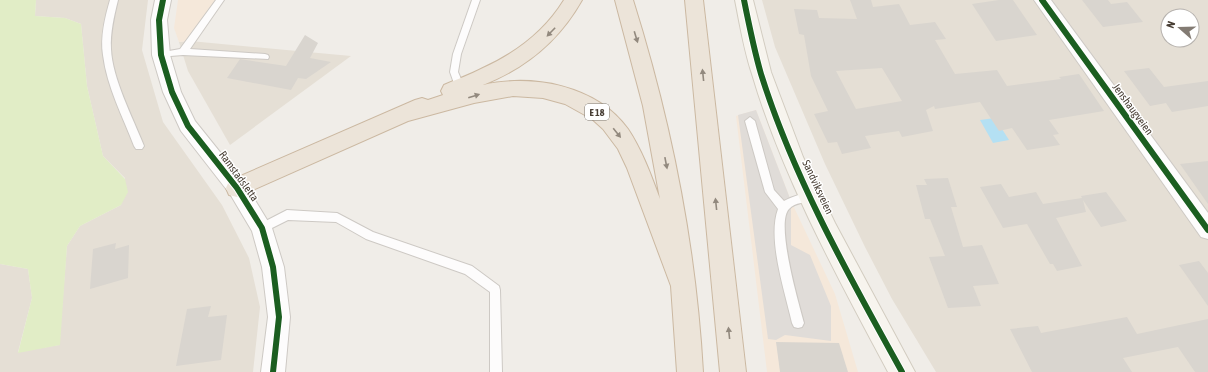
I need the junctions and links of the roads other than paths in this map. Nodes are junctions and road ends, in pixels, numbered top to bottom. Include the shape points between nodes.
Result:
1 (114, 0) edge
2 (163, 0) edge
3 (220, 0) edge
4 (476, 0) edge
5 (573, 0) edge
6 (624, 0) edge
7 (694, 0) edge
8 (744, 0) edge
9 (1042, 0) edge
10 (184, 52) junction
11 (161, 55) junction
12 (265, 57) dead end
13 (459, 86) junction
14 (409, 114) junction
15 (750, 121) dead end
16 (140, 146) dead end
17 (237, 188) junction
18 (811, 197) junction
19 (782, 208) junction
20 (262, 228) junction
21 (1208, 230) edge
22 (683, 286) junction
23 (798, 323) dead end
24 (273, 372) edge
25 (496, 372) edge
26 (690, 372) edge
27 (733, 372) edge
28 (902, 372) edge

1 - 16 lane via 110,14 107,54
2 - 11 street, Ramstadsletta via 159,20
3 - 10 lane
4 - 13 lane via 457,54 454,72
5 -> 13 highway, E 18 via 554,29 531,50 490,74
6 -> 22 highway, E 18 via 651,91 664,152 679,240
27 -> 7 highway
8 - 18 main road, Sandviksveien via 764,82 779,124
9 - 21 street, Jenshaugveien
10 - 11 lane
10 - 12 lane
11 - 17 street, Ramstadsletta via 172,92 188,126
13 - 14 highway, E 18
14 - 17 highway, E 18
14 -> 22 highway, E 18 via 513,88 544,91 574,98 600,114 619,134 638,169
15 - 19 lane via 770,192
17 - 20 street, Ramstadsletta
18 - 19 lane via 791,202
18 - 28 main road, Sandviksveien
19 - 23 lane via 778,223
20 - 24 street, Ramstadsletta via 272,267 279,317
20 - 25 lane via 287,215 337,218 370,236 468,270 495,290
22 - 26 highway, E 18

